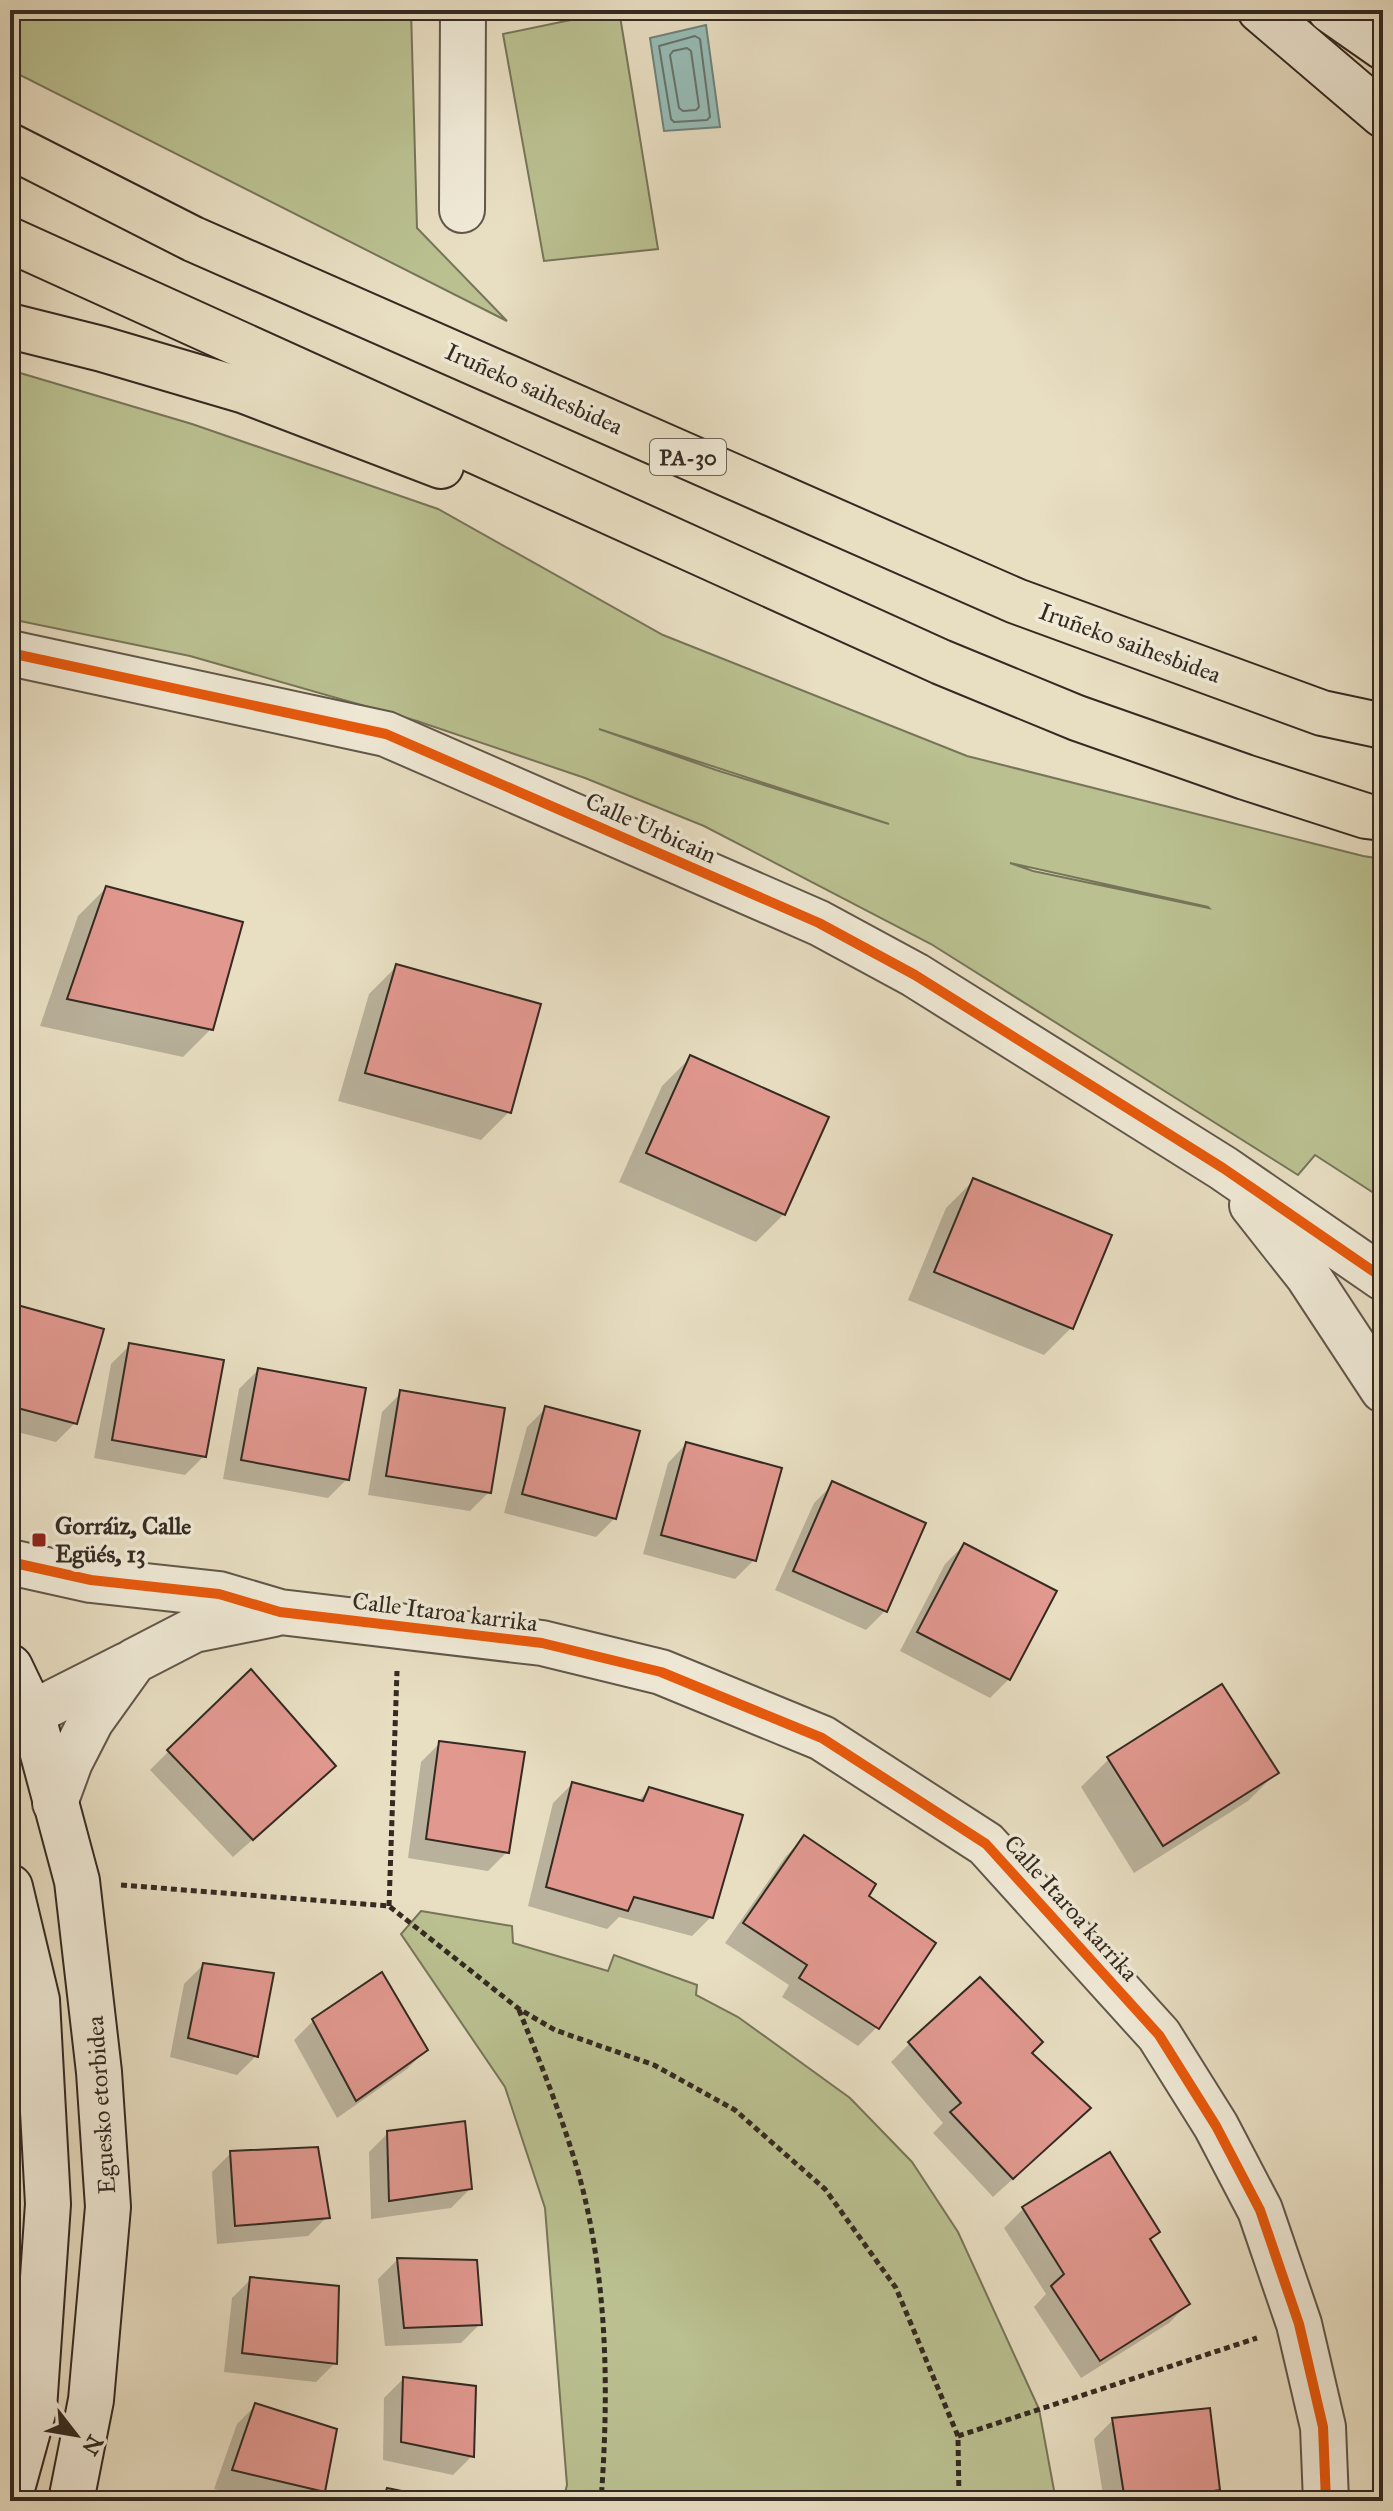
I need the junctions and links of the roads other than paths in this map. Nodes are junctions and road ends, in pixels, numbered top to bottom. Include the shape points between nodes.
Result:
1 (463, 10) edge
2 (1260, 10) edge
3 (1330, 10) edge
4 (1383, 47) edge
5 (1383, 115) edge
6 (10, 146) edge
7 (462, 210) dead end
8 (10, 240) edge
9 (10, 326) edge
10 (10, 653) edge
11 (941, 662) junction
12 (1383, 726) edge
13 (1383, 818) edge
14 (1223, 1168) junction
15 (1383, 1278) edge
16 (1383, 1390) edge
17 (10, 1562) edge
18 (91, 1580) junction
19 (10, 1591) edge
20 (280, 1612) junction
21 (134, 1661) junction
22 (10, 1667) edge
23 (21, 1717) edge
24 (55, 1803) junction
25 (10, 1887) edge
26 (10, 2496) edge
27 (71, 2501) edge
28 (1326, 2501) edge

1 - 7 street
2 - 5 street
3 - 4 street
6 - 12 highway, Iruñeko saihesbidea / PA-30 via 193,239 1016,601 1322,713
8 - 11 highway
9 - 11 highway via 245,391 436,464 706,590 772,615
10 - 14 street, Calle Urbicain via 386,734 819,923 915,975
11 - 13 highway via 1105,728
14 - 15 street, Calle Urbicain
14 - 16 street via 1308,1276
17 - 18 street, Calle Itaroa karrika
18 - 19 street, Calle Itaroa karrika
18 - 20 street, Calle Itaroa karrika via 219,1594
20 - 21 street, Calle Itaroa karrika via 194,1630
20 - 28 street, Calle Itaroa karrika via 542,1643 661,1672 822,1738 986,1844 1159,2035 1260,2210 1299,2324 1323,2427
21 - 23 street, Calle Itaroa karrika
21 - 24 street, Calle Itaroa karrika via 91,1721
22 - 23 street, Eguesko etorbidea
23 - 24 street, Eguesko etorbidea
24 - 27 street, Eguesko etorbidea via 77,1881 96,2025 108,2207 91,2400
25 - 26 street via 37,2000 48,2204 34,2409

